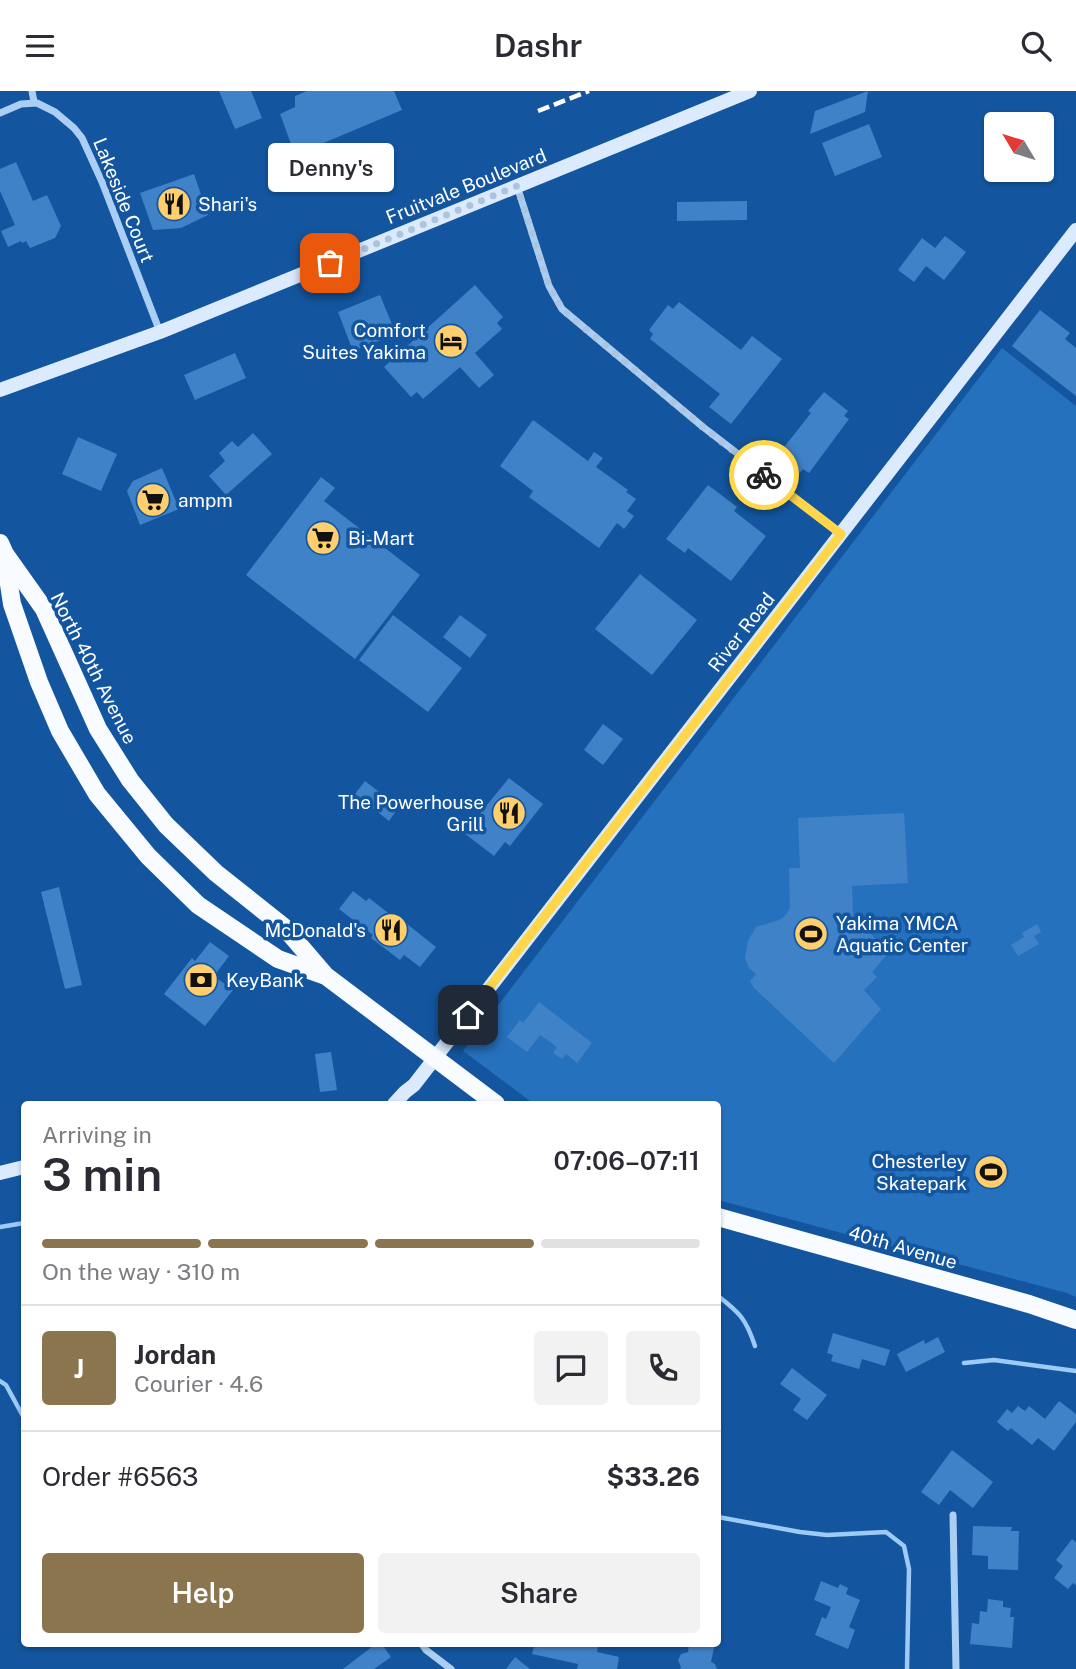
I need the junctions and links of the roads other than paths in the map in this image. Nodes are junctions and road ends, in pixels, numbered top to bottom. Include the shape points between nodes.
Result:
1 (32, 91) edge
2 (750, 91) edge
3 (34, 102) junction
4 (0, 113) edge
5 (517, 186) junction
6 (1074, 237) edge
7 (160, 332) junction
8 (0, 390) edge
9 (841, 534) junction
10 (2, 549) edge
11 (326, 976) junction
12 (436, 1058) junction
13 (397, 1101) edge
14 (492, 1101) edge
15 (21, 1168) edge
16 (0, 1173) edge
17 (721, 1218) edge
18 (1076, 1320) edge
19 (953, 1515) dead end
20 (424, 1647) edge
21 (452, 1669) edge
22 (956, 1669) edge

1 - 3 street
2 - 5 street, Fruitvale Boulevard
3 - 4 street
3 - 7 street, Lakeside Court via 62,118 85,142
5 - 7 street, Fruitvale Boulevard
5 - 9 street via 549,286 562,309
6 - 9 street, River Road
7 - 8 street, Fruitvale Boulevard
9 - 12 street, River Road
10 - 11 main road, North 40th Avenue via 44,610 98,729 130,780 182,842 284,927
10 - 11 main road, North 40th Avenue via 12,604 39,682 60,731 97,794 148,856 198,905 278,959
11 - 12 main road, North 40th Avenue
12 - 13 street, River Road
12 - 14 main road
15 - 16 street
17 - 18 main road, 40th Avenue
19 - 22 street
20 - 21 street

